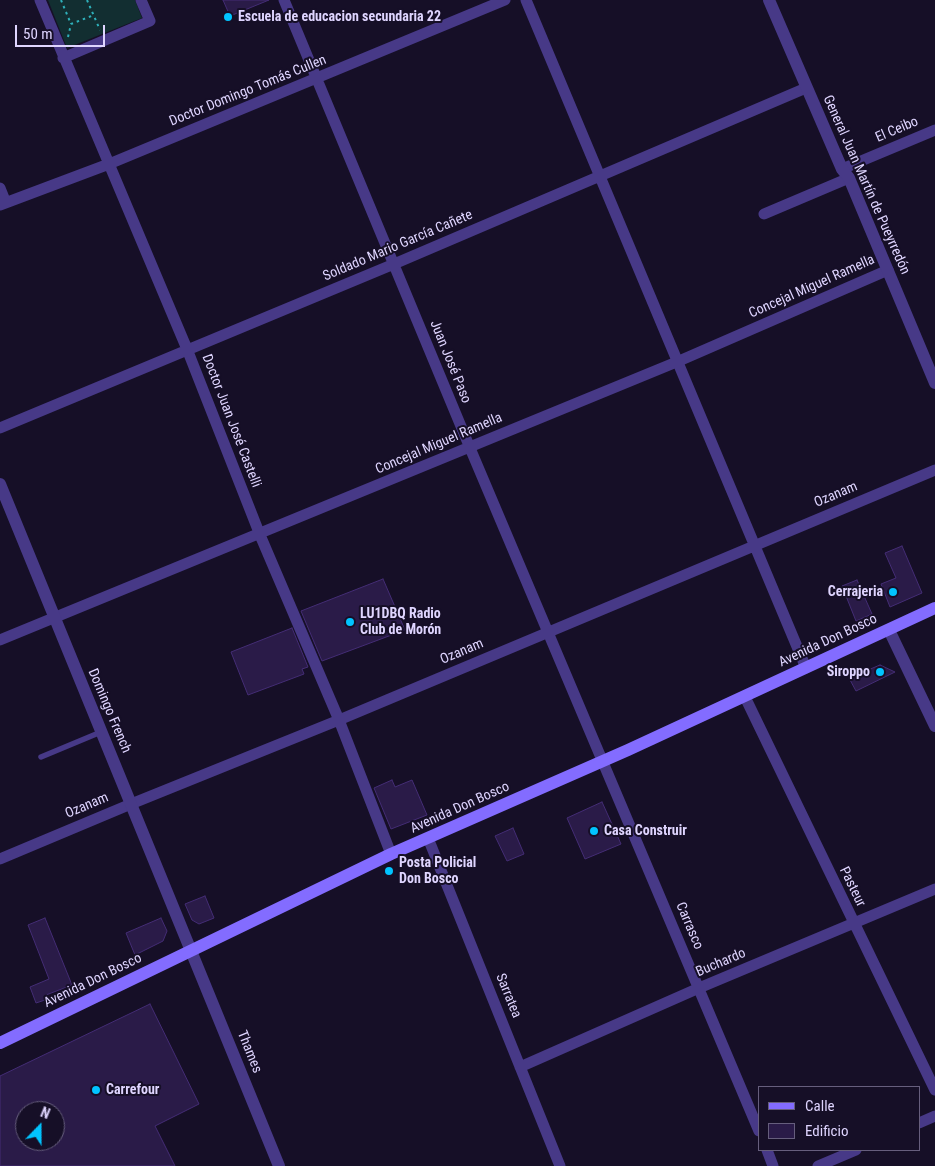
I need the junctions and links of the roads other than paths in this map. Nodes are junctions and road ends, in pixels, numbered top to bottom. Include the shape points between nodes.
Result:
1 (40, 0) edge
2 (141, 0) edge
3 (284, 0) edge
4 (505, 0) edge
5 (526, 0) edge
6 (769, 0) edge
7 (63, 58) junction
8 (317, 78) junction
9 (806, 88) junction
10 (935, 130) edge
11 (109, 164) junction
12 (846, 174) junction
13 (601, 176) junction
14 (0, 188) edge
15 (3, 204) edge
16 (764, 214) dead end
17 (394, 264) junction
18 (888, 270) junction
19 (187, 349) junction
20 (679, 361) junction
21 (931, 361) edge
22 (935, 383) edge
23 (0, 428) edge
24 (470, 448) junction
25 (935, 470) edge
26 (0, 484) edge
27 (260, 535) junction
28 (755, 545) junction
29 (935, 608) edge
30 (53, 617) junction
31 (889, 630) junction
32 (550, 632) junction
33 (0, 640) edge
34 (806, 668) junction
35 (745, 697) junction
36 (339, 720) junction
37 (935, 726) edge
38 (101, 732) junction
39 (41, 757) dead end
40 (602, 762) junction
41 (131, 804) junction
42 (428, 838) junction
43 (391, 854) junction
44 (0, 859) edge
45 (935, 889) edge
46 (853, 924) junction
47 (190, 949) junction
48 (699, 988) junction
49 (0, 1043) edge
50 (520, 1067) junction
51 (935, 1090) edge
52 (935, 1116) edge
53 (920, 1123) edge
54 (758, 1129) edge
55 (767, 1151) edge
56 (854, 1151) edge
57 (279, 1166) edge
58 (560, 1166) edge
59 (773, 1166) edge
60 (818, 1166) edge

1 - 7 street, Doctor Juan José Castelli
2 - 7 street via 150,21
3 - 8 street, Juan José Paso
4 - 8 street, Doctor Domingo Tomás Cullen
5 - 13 street
6 - 9 street, General Juan Martín de Pueyrredón
7 - 11 street, Doctor Juan José Castelli
8 - 11 street, Doctor Domingo Tomás Cullen
8 - 17 street, Juan José Paso
9 - 12 street, General Juan Martín de Pueyrredón
9 - 13 street, Soldado Mario García Cañete
10 - 12 street, El Ceibo
11 - 15 street, Doctor Domingo Tomás Cullen
11 - 19 street, Doctor Juan José Castelli
12 - 16 street, El Ceibo
12 - 18 street, General Juan Martín de Pueyrredón
13 - 17 street, Soldado Mario García Cañete
13 - 20 street
14 - 15 street
17 - 19 street, Soldado Mario García Cañete
17 - 24 street, Juan José Paso
18 - 20 street, Concejal Miguel Ramella
18 - 21 street, General Juan Martín de Pueyrredón
19 - 23 street, Soldado Mario García Cañete
19 - 27 street, Doctor Juan José Castelli
20 - 24 street, Concejal Miguel Ramella
20 - 28 street
21 - 22 street, General Juan Martín de Pueyrredón
24 - 27 street, Concejal Miguel Ramella
24 - 32 street, Juan José Paso
25 - 28 street, Ozanam
26 - 30 street, Domingo French
27 - 30 street, Concejal Miguel Ramella
27 - 36 street, Doctor Juan José Castelli
28 - 32 street, Ozanam
28 - 34 street
29 - 31 main road, Avenida Don Bosco
30 - 33 street, Concejal Miguel Ramella
30 - 38 street, Domingo French
31 - 34 main road, Avenida Don Bosco
31 - 37 street
32 - 36 street, Ozanam
32 - 40 street, Juan José Paso
34 - 35 main road, Avenida Don Bosco
35 - 40 main road, Avenida Don Bosco
35 - 46 street, Pasteur
36 - 41 street, Ozanam
36 - 43 street, Doctor Juan José Castelli
38 - 39 lane
38 - 41 street, Domingo French
40 - 42 main road, Avenida Don Bosco
40 - 48 street, Carrasco
41 - 44 street, Ozanam
41 - 47 street, Domingo French
42 - 43 main road, Avenida Don Bosco
42 - 50 street, Sarratea
43 - 47 main road, Avenida Don Bosco
45 - 46 street, Buchardo
46 - 48 street, Buchardo
46 - 51 street, Pasteur
47 - 49 main road, Avenida Don Bosco
47 - 57 street, Thames
48 - 50 street, Buchardo
48 - 54 street, Carrasco
50 - 58 street, Sarratea
52 - 53 street
55 - 59 street
56 - 60 street

